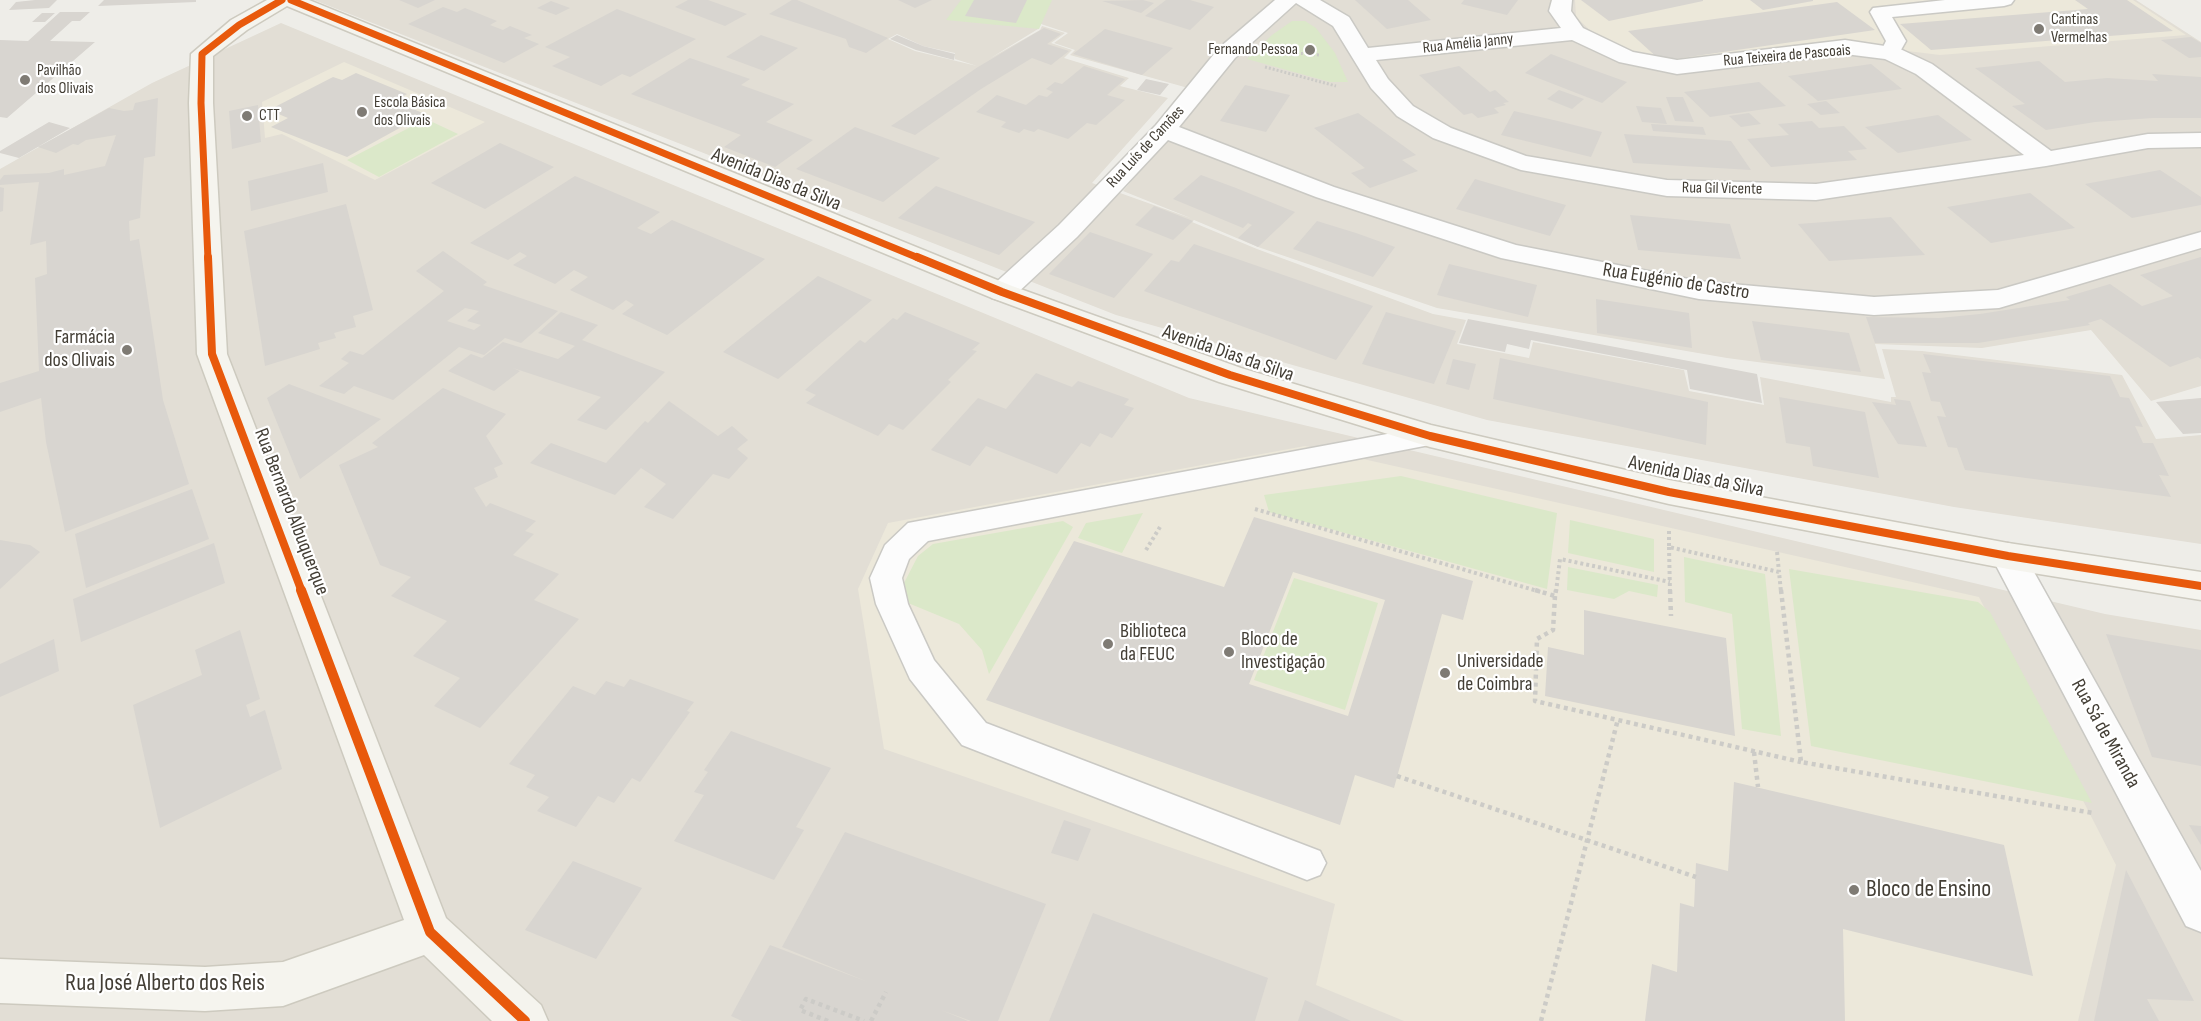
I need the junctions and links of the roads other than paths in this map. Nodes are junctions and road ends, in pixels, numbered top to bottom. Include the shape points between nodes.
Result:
1 (282, 0) edge
2 (291, 0) edge
3 (1288, 0) edge
4 (1305, 0) edge
5 (1562, 0) edge
6 (2004, 0) edge
7 (1873, 6) edge
8 (1575, 33) junction
9 (1890, 53) junction
10 (1361, 55) junction
11 (1164, 130) junction
12 (2201, 140) edge
13 (2046, 159) junction
14 (2201, 240) edge
15 (1002, 292) junction
16 (1430, 436) junction
17 (2008, 556) junction
18 (2201, 586) edge
19 (1307, 863) dead end
20 (2201, 912) edge
21 (430, 932) junction
22 (0, 981) edge
23 (525, 1021) edge

1 - 21 street, Rua Bernardo Albuquerque via 239,25 202,54 212,354
2 - 15 street, Avenida Dias da Silva
3 - 11 street, Rua Luís de Camões via 1230,51
4 - 10 street, Rua Gil Vicente via 1341,22
5 - 8 street via 1560,11
6 - 7 lane
7 - 9 lane via 1896,41
8 - 9 street, Rua Teixeira de Pascoais via 1627,57 1677,67 1845,47
8 - 10 street, Rua Amélia Janny
9 - 13 street, Rua Teixeira de Pascoais via 1924,69
10 - 13 street, Rua Gil Vicente via 1405,111 1442,133 1521,163 1667,188 1816,192
11 - 14 street, Rua Eugénio de Castro via 1324,192 1511,252 1699,290 1874,306 1999,299
11 - 15 street, Rua Luís de Camões via 1068,231
12 - 13 street, Rua Gil Vicente via 2148,141
15 - 16 street, Avenida Dias da Silva via 1230,375
16 - 17 street, Avenida Dias da Silva via 1669,492
16 - 19 lane via 920,531 896,553 886,578 892,604 922,669 974,734
17 - 18 street, Avenida Dias da Silva
17 - 20 street, Rua Sá de Miranda
21 - 22 street, Rua José Alberto dos Reis via 283,984 206,989
21 - 23 street, Rua Bernardo Albuquerque

